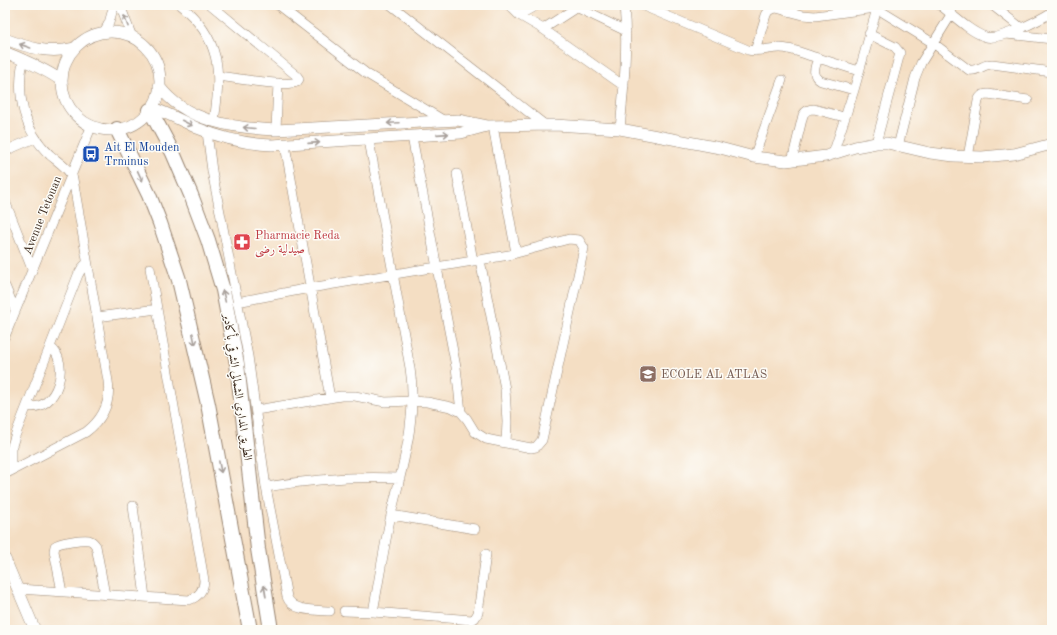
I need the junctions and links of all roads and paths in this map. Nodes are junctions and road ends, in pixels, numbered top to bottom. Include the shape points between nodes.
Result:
1 (114, 5) edge
2 (120, 5) edge
3 (211, 5) edge
4 (278, 5) edge
5 (391, 5) edge
6 (509, 5) edge
7 (537, 5) edge
8 (624, 5) edge
9 (641, 5) edge
10 (940, 5) edge
11 (992, 5) edge
12 (186, 7) edge
13 (877, 7) edge
14 (1052, 12) edge
15 (952, 13) junction
16 (519, 15) junction
17 (1020, 27) junction
18 (543, 28) junction
19 (626, 31) junction
20 (104, 32) junction
21 (869, 34) junction
22 (1006, 34) junction
23 (132, 38) junction
24 (5, 39) edge
25 (1052, 40) edge
26 (933, 44) junction
27 (74, 48) junction
28 (42, 50) junction
29 (755, 51) junction
30 (5, 52) edge
31 (818, 58) junction
32 (22, 60) junction
33 (37, 65) junction
34 (859, 71) junction
35 (1052, 72) edge
36 (218, 76) junction
37 (782, 80) dead end
38 (62, 81) junction
39 (278, 83) junction
40 (159, 86) junction
41 (624, 86) junction
42 (854, 90) junction
43 (1028, 100) dead end
44 (151, 109) junction
45 (844, 117) junction
46 (443, 120) junction
47 (458, 120) junction
48 (214, 121) junction
49 (92, 125) junction
50 (545, 125) junction
51 (490, 126) junction
52 (117, 129) junction
53 (620, 129) junction
54 (276, 130) junction
55 (207, 132) junction
56 (461, 133) junction
57 (412, 136) junction
58 (35, 138) junction
59 (369, 140) junction
60 (876, 143) junction
61 (1052, 144) edge
62 (285, 145) junction
63 (898, 146) junction
64 (5, 151) edge
65 (833, 154) junction
66 (754, 157) junction
67 (968, 157) junction
68 (792, 161) junction
69 (457, 174) dead end
70 (71, 175) junction
71 (5, 201) edge
72 (516, 253) junction
73 (477, 261) junction
74 (87, 263) junction
75 (437, 267) junction
76 (32, 268) junction
77 (150, 268) dead end
78 (393, 274) junction
79 (5, 286) edge
80 (310, 288) junction
81 (237, 302) junction
82 (157, 309) junction
83 (15, 310) junction
84 (97, 317) junction
85 (5, 336) edge
86 (50, 347) junction
87 (330, 398) junction
88 (412, 401) junction
89 (27, 406) junction
90 (256, 410) junction
91 (461, 412) junction
92 (506, 443) junction
93 (8, 472) edge
94 (400, 478) junction
95 (266, 487) junction
96 (133, 506) dead end
97 (391, 515) junction
98 (475, 528) dead end
99 (486, 554) dead end
100 (5, 559) edge
101 (18, 589) junction
102 (62, 592) junction
103 (105, 594) junction
104 (145, 597) junction
105 (330, 611) dead end
106 (344, 611) dead end
107 (373, 612) junction
108 (35, 630) edge
109 (250, 630) edge
110 (271, 630) edge

1 - 20 street
23 -> 2 street
3 - 39 street via 299,79 294,83
4 - 46 street via 367,74
5 - 50 street
6 - 16 street
7 - 16 street
8 - 19 street
9 - 29 street
10 - 15 street
11 - 17 street
12 - 36 street via 211,42
13 - 21 street
13 - 26 street
13 - 29 street via 815,16 772,9 766,15
14 - 17 street
15 - 22 street via 984,36 994,38
15 - 26 street
16 - 18 street
17 - 22 street
18 - 19 street via 578,8
18 - 41 street
19 - 41 street
20 - 23 street via 123,34
20 - 27 street via 88,38
21 - 34 street
21 - 60 street via 895,47 900,53
22 - 25 street
23 - 40 street via 150,52 156,62
28 -> 24 street
26 - 35 street via 972,71 992,64
26 - 63 street via 915,78
27 - 28 street via 59,51
27 - 38 street via 65,63
28 - 33 street via 41,60
29 - 31 street via 783,48
30 - 32 street
31 - 34 street
31 - 42 street via 814,70 817,79
32 - 33 street
32 - 58 street via 21,100 25,120
33 - 38 street
34 - 42 street
36 - 39 street
36 - 48 street
37 - 66 street
38 - 49 street via 70,108
39 - 54 street
40 - 44 street
40 - 48 street via 170,99 184,109
41 - 53 street
42 - 45 street
43 - 67 street via 983,94 978,101
44 - 52 street via 136,123
44 -> 55 street
110 -> 44 highway, الطريق المداري الشمالي الشرقي بأكادير via 258,549 237,364 226,302 194,202
45 - 65 street
45 - 68 street via 814,109 806,111
46 - 47 street
46 -> 54 street
47 - 51 street
47 - 56 street via 463,127
54 -> 48 street via 241,128
49 - 52 street
49 - 70 street, Avenue Tetouan
50 - 51 street
50 - 53 street
51 - 56 street
51 - 72 street
52 -> 109 highway via 149,195 183,294 221,470
53 - 66 street
55 - 62 street via 248,143
55 - 81 street
57 -> 56 street
57 - 59 street
57 - 75 street
58 - 64 street
58 - 70 street
62 -> 59 street
59 - 78 street
60 - 63 street
60 - 65 street
61 - 67 street via 1014,154
62 - 80 street
63 - 67 street
65 - 68 street
66 - 68 street
69 - 73 street
70 - 74 street
70 - 76 street, Avenue Tetouan
71 - 76 street
72 - 73 street
72 - 92 street via 572,238 579,240 584,248 540,443 531,448
73 - 75 street
73 - 92 street via 505,389
74 - 84 street
74 - 86 street via 78,275
75 - 78 street
75 - 91 street via 456,367
76 - 83 street, Avenue Tetouan
77 - 82 street
78 - 80 street
78 - 88 street via 410,368
79 - 83 street
80 - 81 street
80 - 87 street
81 - 90 street
82 - 84 street
82 - 104 street via 204,584 198,594 189,600
83 - 85 street, Avenue Tetouan
84 - 93 street via 108,387 108,400 104,412 96,424 86,432
86 - 89 street
86 - 89 street via 57,354 61,371 58,383 49,401 37,406
87 - 88 street via 347,396 385,402
87 - 90 street
88 - 91 street via 445,406
88 - 94 street via 408,441
89 - 93 street via 12,443
90 - 95 street
91 - 92 street via 481,437
94 - 95 street via 330,478
94 - 97 street
95 - 105 street via 288,601 296,607
96 - 104 street
97 - 98 street
97 - 107 street
99 - 107 street via 478,613 472,620
100 - 101 street
101 - 102 street
101 - 108 street
102 - 103 street
102 - 103 street via 55,546 59,543 88,540 96,546
103 - 104 street
106 - 107 street

